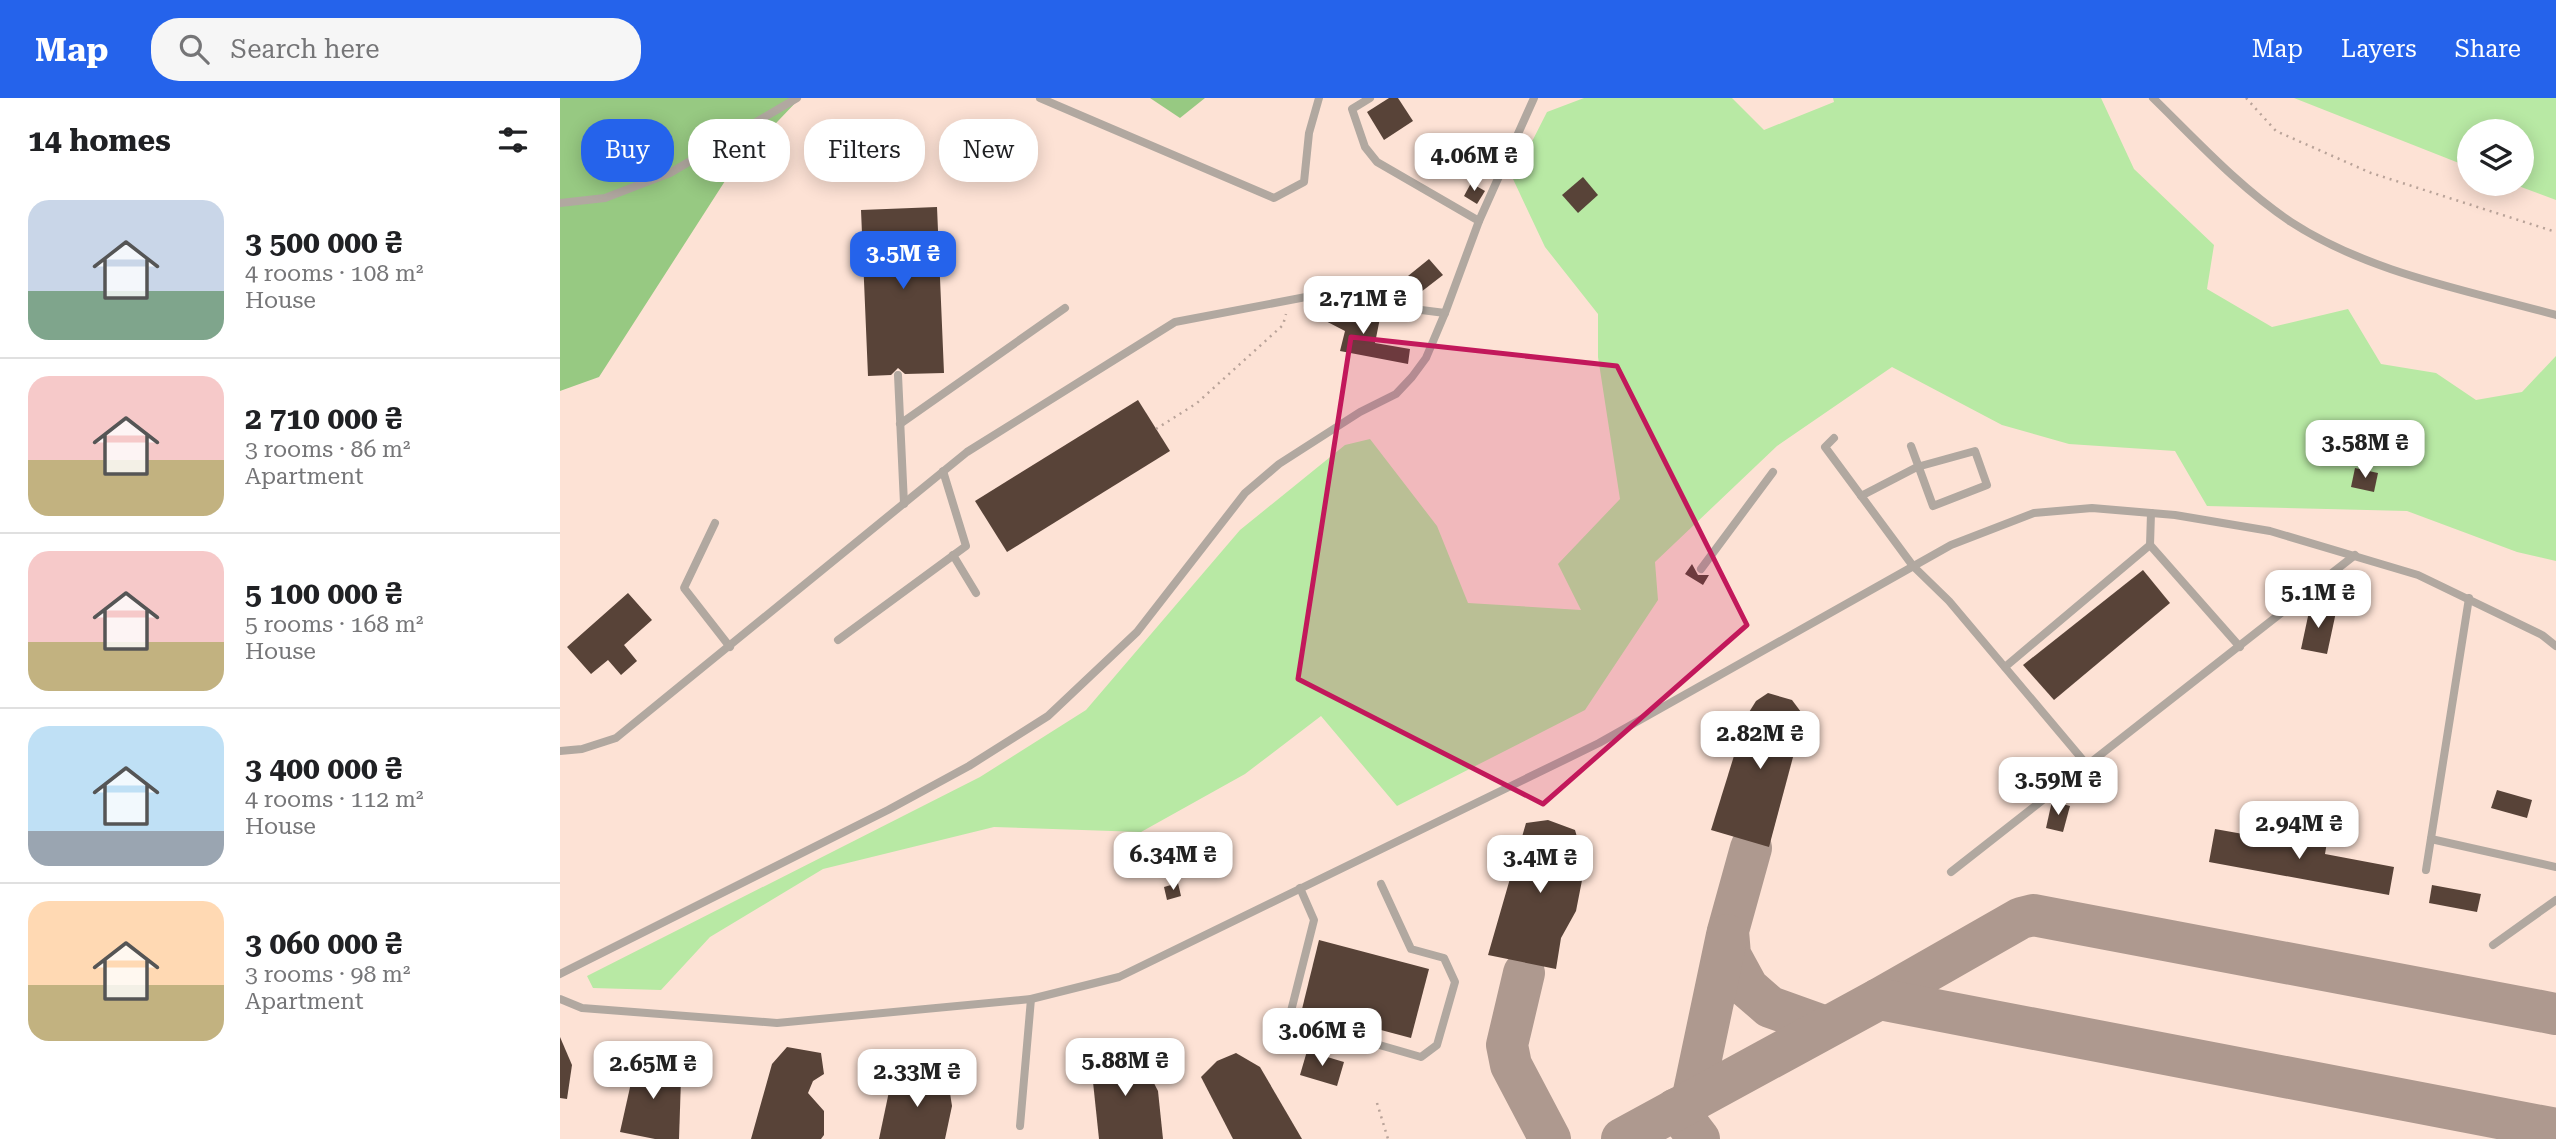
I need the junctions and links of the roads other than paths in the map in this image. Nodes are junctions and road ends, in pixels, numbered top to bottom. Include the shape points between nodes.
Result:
1 (797, 98) edge
2 (1040, 98) edge
3 (1319, 98) edge
4 (1370, 98) edge
5 (1534, 98) edge
6 (2153, 98) edge
7 (560, 203) edge
8 (1479, 221) junction
9 (1065, 308) dead end
10 (1445, 313) junction
11 (2556, 315) edge
12 (898, 375) dead end
13 (900, 424) junction
14 (1834, 438) dead end
15 (1910, 446) dead end
16 (1917, 467) junction
17 (943, 471) junction
18 (1773, 471) dead end
19 (1861, 496) junction
20 (904, 504) junction
21 (2151, 513) junction
22 (715, 523) dead end
23 (2150, 545) junction
24 (953, 555) junction
25 (2355, 555) junction
26 (1913, 566) junction
27 (1701, 569) dead end
28 (975, 593) dead end
29 (2469, 598) junction
30 (838, 640) dead end
31 (2556, 646) edge
32 (730, 647) junction
33 (2240, 647) junction
34 (2005, 667) junction
35 (560, 751) edge
36 (2088, 766) junction
37 (2431, 839) junction
38 (2556, 867) edge
39 (2426, 870) dead end
40 (1951, 872) dead end
41 (1381, 884) dead end
42 (1300, 888) junction
43 (2556, 900) edge
44 (2493, 945) dead end
45 (560, 974) edge
46 (560, 999) edge
47 (1031, 999) junction
48 (1020, 1126) dead end

1 - 7 lane via 670,173 605,198
2 - 3 lane via 1274,198 1304,182 1309,133
4 - 8 lane via 1352,109 1365,147 1377,162
5 - 8 lane
6 - 11 lane via 2251,192 2329,244 2377,263
8 - 10 lane
9 - 13 lane
10 - 17 lane via 1311,296 1175,321
10 - 45 lane via 1426,358 1396,394 1279,464 1245,494 1138,632 1048,716 888,810
12 - 13 lane
13 - 20 lane
14 - 19 lane via 1825,447
15 - 16 lane
16 - 16 lane via 1975,450 1987,485 1933,506
16 - 19 lane
17 - 20 lane
17 - 24 lane via 966,545
18 - 27 lane
19 - 26 lane
20 - 32 lane
21 - 23 lane
21 - 25 lane via 2270,531
21 - 26 lane via 2092,508 2034,513 1951,544
22 - 32 lane via 684,588
23 - 33 lane
23 - 34 lane
24 - 28 lane
24 - 30 lane
25 - 29 lane via 2418,575
25 - 33 lane
26 - 34 lane
26 - 42 lane via 1599,743
29 - 31 lane
29 - 37 lane
32 - 35 lane via 616,738
33 - 36 lane
34 - 36 lane
36 - 40 lane
37 - 38 lane
37 - 39 lane
41 - 42 lane via 1410,948 1444,958 1455,982 1437,1045 1421,1057 1289,1020 1314,920
42 - 47 lane via 1119,976
43 - 44 lane
46 - 47 lane via 582,1008 777,1023
47 - 48 lane

